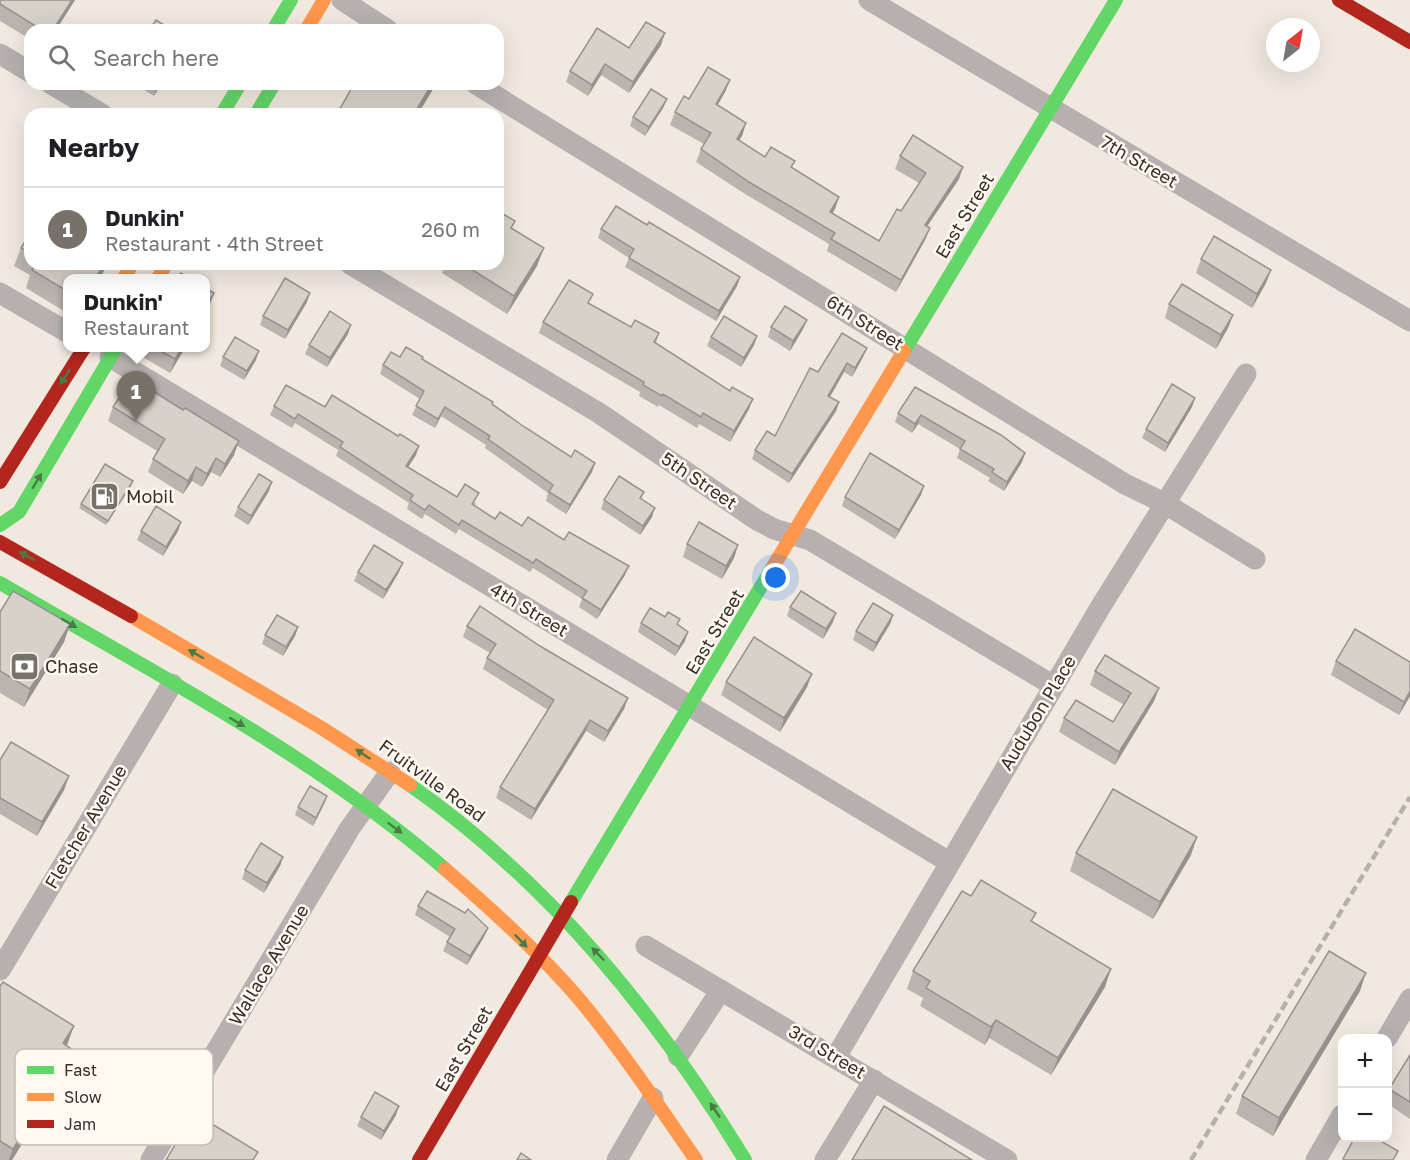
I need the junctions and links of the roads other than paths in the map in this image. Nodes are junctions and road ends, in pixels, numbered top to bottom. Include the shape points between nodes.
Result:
1 (291, 0) edge
2 (324, 0) edge
3 (342, 0) edge
4 (869, 0) edge
5 (1116, 0) edge
6 (1340, 0) edge
7 (282, 15) junction
8 (277, 24) edge
9 (283, 24) edge
10 (310, 24) edge
11 (379, 24) edge
12 (1410, 42) edge
13 (0, 54) edge
14 (24, 68) edge
15 (61, 90) edge
16 (236, 90) edge
17 (251, 90) edge
18 (270, 90) edge
19 (486, 90) edge
20 (92, 108) edge
21 (226, 108) edge
22 (241, 108) edge
23 (260, 108) edge
24 (1050, 109) junction
25 (360, 270) edge
26 (0, 292) edge
27 (1410, 321) edge
28 (63, 330) edge
29 (905, 348) junction
30 (82, 352) edge
31 (113, 352) edge
32 (1246, 374) dead end
33 (0, 483) edge
34 (1164, 503) junction
35 (0, 525) edge
36 (795, 536) junction
37 (0, 542) edge
38 (1255, 559) dead end
39 (0, 584) edge
40 (172, 684) junction
41 (1054, 686) junction
42 (690, 707) junction
43 (390, 772) junction
44 (366, 806) junction
45 (950, 862) junction
46 (562, 917) junction
47 (646, 946) dead end
48 (538, 957) junction
49 (0, 970) edge
50 (721, 990) junction
51 (1410, 999) edge
52 (1389, 1034) edge
53 (678, 1056) junction
54 (213, 1057) edge
55 (836, 1057) junction
56 (874, 1080) junction
57 (653, 1098) junction
58 (1338, 1122) edge
59 (160, 1145) edge
60 (151, 1160) edge
61 (418, 1160) edge
62 (617, 1160) edge
63 (696, 1160) edge
64 (745, 1160) edge
65 (825, 1160) edge
66 (1007, 1160) edge
67 (1316, 1160) edge

1 - 7 main road
2 - 10 main road
3 - 11 street
4 - 24 street, 7th Street
5 - 24 main road, East Street
6 - 12 main road
7 - 8 main road
7 - 9 main road
13 - 14 street
15 - 20 street
16 - 21 main road
17 - 22 main road
18 - 23 main road
19 - 29 street, 6th Street
24 - 27 street, 7th Street
24 - 29 main road, East Street
25 - 36 street, 5th Street via 599,413 757,520
26 - 28 street
29 - 34 street, 6th Street via 1125,484
29 - 36 main road, East Street
30 -> 33 main road
35 -> 31 main road via 19,512
31 - 42 street, 4th Street
32 - 34 street, Audubon Place
34 - 38 street, 6th Street
34 - 41 street, Audubon Place
36 - 41 street, 5th Street via 810,540
36 - 42 main road, East Street
43 -> 37 main road, Fruitville Road via 322,727
39 -> 40 main road
40 -> 44 main road via 280,747
40 - 49 street, Fletcher Avenue
41 - 45 street, Audubon Place
42 - 45 street, 4th Street
42 - 46 main road, East Street
43 - 44 street, Wallace Avenue
43 - 46 main road, Fruitville Road via 493,849
44 -> 48 main road via 473,893
44 - 54 street, Wallace Avenue
45 - 55 street, Audubon Place
46 - 48 main road, East Street
53 -> 46 main road, Fruitville Road via 605,962
47 - 50 street, 3rd Street
48 - 57 main road via 578,998
48 - 61 main road, East Street
50 - 53 street
50 - 55 street, 3rd Street
51 - 52 street
64 -> 53 main road, Fruitville Road
55 - 56 street, 3rd Street
56 - 65 street
56 - 66 street, 3rd Street
57 - 62 street
57 - 63 main road
58 - 67 street
59 - 60 street, Wallace Avenue

